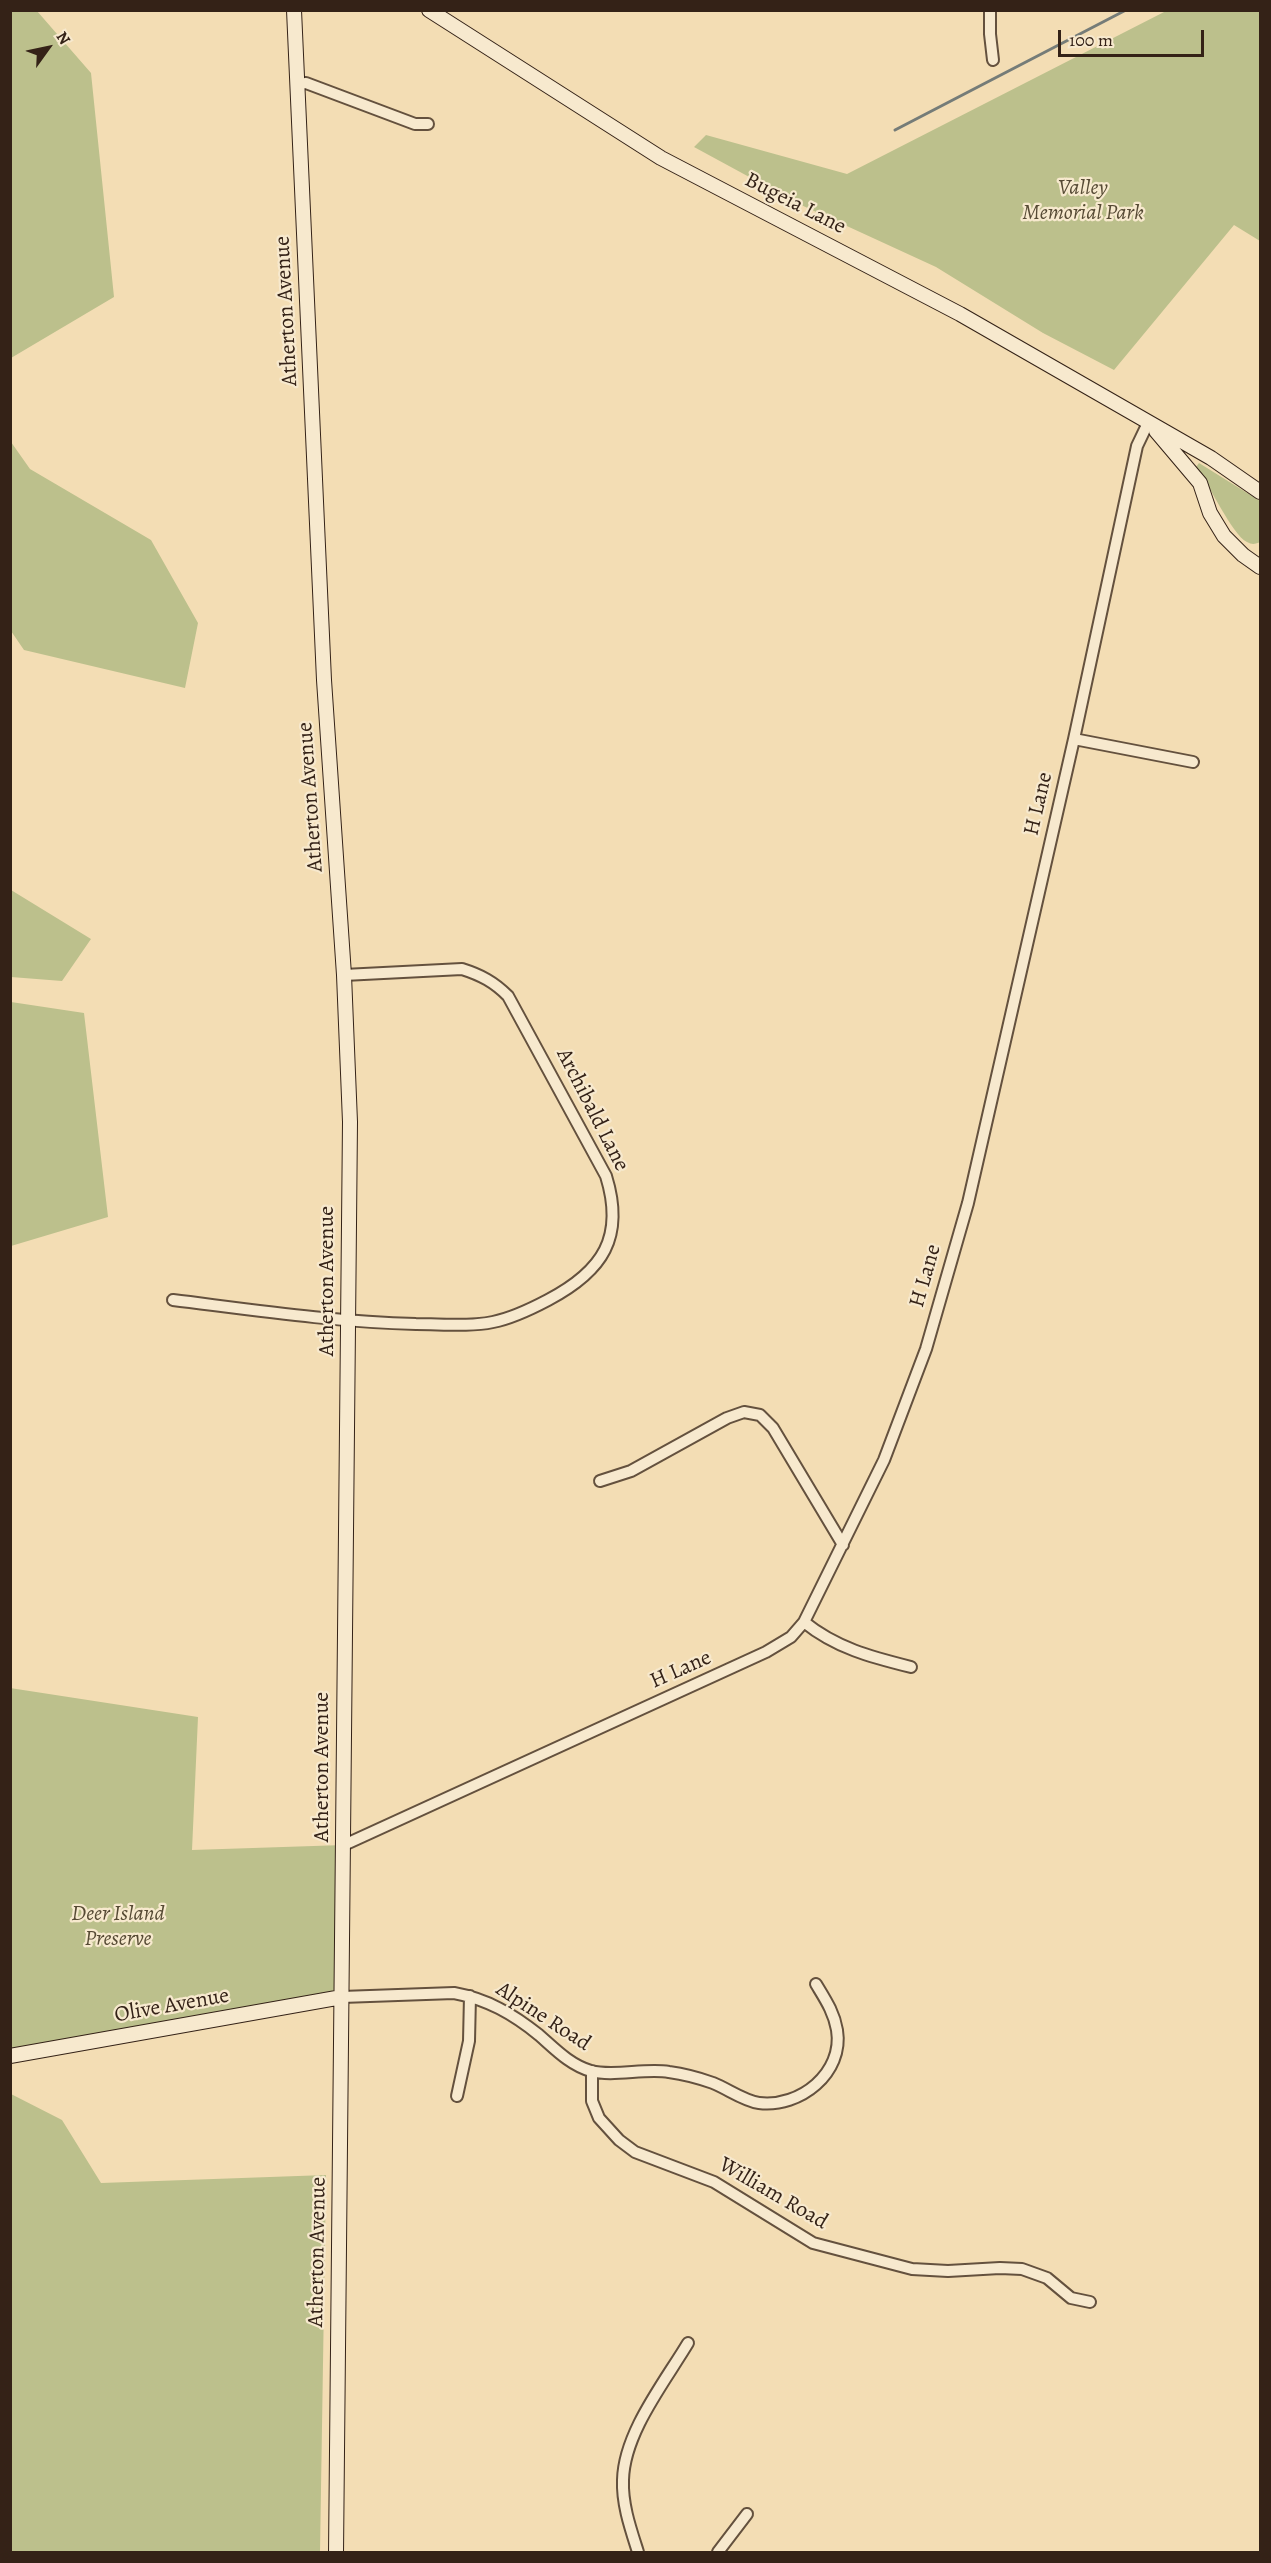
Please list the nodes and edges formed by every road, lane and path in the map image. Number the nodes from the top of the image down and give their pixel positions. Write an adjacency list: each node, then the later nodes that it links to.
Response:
1 (294, 10): 5 (main road, Atherton Avenue)
2 (429, 10): 7 (main road, Bugeia Lane)
3 (990, 10): 4 (street)
4 (993, 60)
5 (297, 84): 6 (street); 12 (main road, Atherton Avenue)
6 (428, 124)
7 (1148, 423): 8 (main road, Bugeia Lane); 9 (main road); 10 (street, H Lane)
8 (1260, 492)
9 (1260, 566)
10 (1074, 739): 11 (street); 16 (street, H Lane)
11 (1193, 762)
12 (344, 975): 14 (main road, Atherton Avenue); 14 (street, Archibald Lane)
13 (173, 1300): 14 (street, Archibald Lane)
14 (349, 1322): 19 (main road, Atherton Avenue)
15 (600, 1481): 16 (street)
16 (843, 1545): 17 (street, H Lane)
17 (804, 1622): 18 (street); 19 (street, H Lane)
18 (910, 1667)
19 (344, 1845): 22 (main road, Atherton Avenue)
20 (816, 1984): 24 (street, Alpine Road)
21 (471, 1996): 22 (street, Alpine Road); 24 (street, Alpine Road); 25 (street)
22 (342, 1997): 23 (main road, Olive Avenue); 29 (main road, Atherton Avenue)
23 (10, 2056)
24 (592, 2071): 26 (street, William Road)
25 (457, 2096)
26 (1090, 2302)
27 (687, 2343): 30 (street)
28 (747, 2514): 31 (street)
29 (336, 2553)
30 (638, 2553)
31 (718, 2553)

